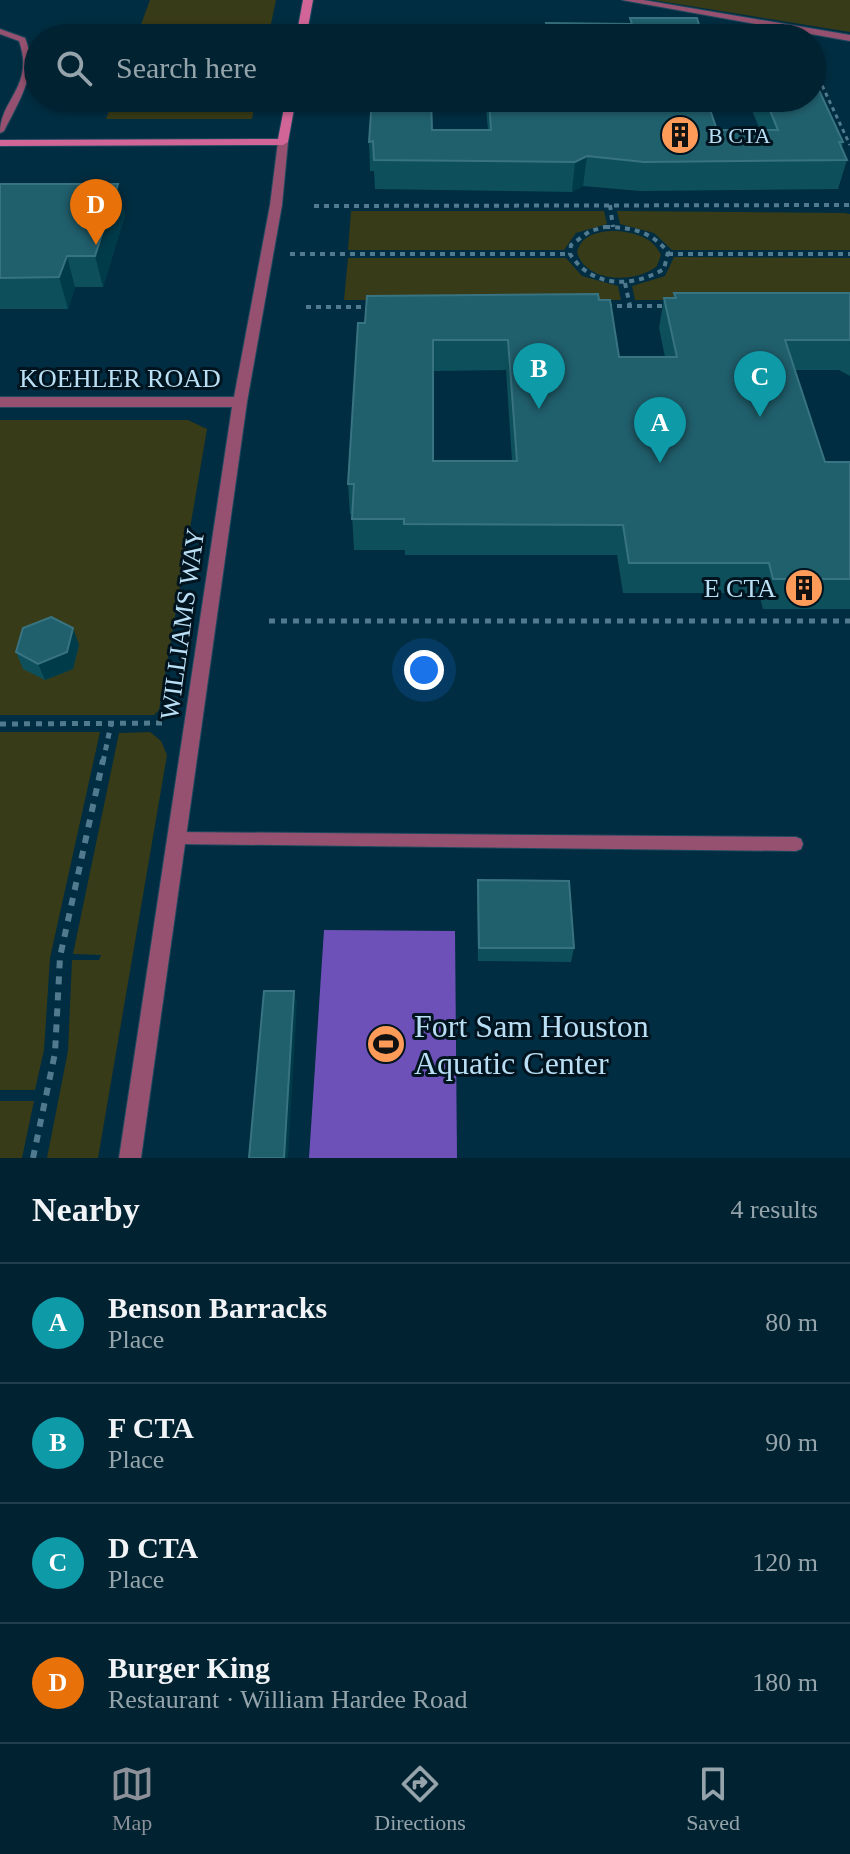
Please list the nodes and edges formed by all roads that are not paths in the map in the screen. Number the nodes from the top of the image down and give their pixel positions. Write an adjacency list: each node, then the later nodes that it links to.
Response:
1 (308, 0): 3 (street)
2 (627, 0): 4 (street)
3 (304, 24)
4 (768, 24)
5 (0, 31): 8 (lane)
6 (826, 34): 7 (street)
7 (850, 38)
8 (24, 44)
9 (24, 80): 11 (lane)
10 (288, 112): 12 (street, WILLIAMS WAY)
11 (0, 131)
12 (283, 142): 13 (street); 15 (street, WILLIAMS WAY)
13 (0, 143)
14 (0, 402): 15 (street, KOEHLER ROAD)
15 (240, 402): 16 (street, WILLIAMS WAY)
16 (177, 838): 17 (lane); 18 (street, WILLIAMS WAY)
17 (796, 844)
18 (130, 1158)

